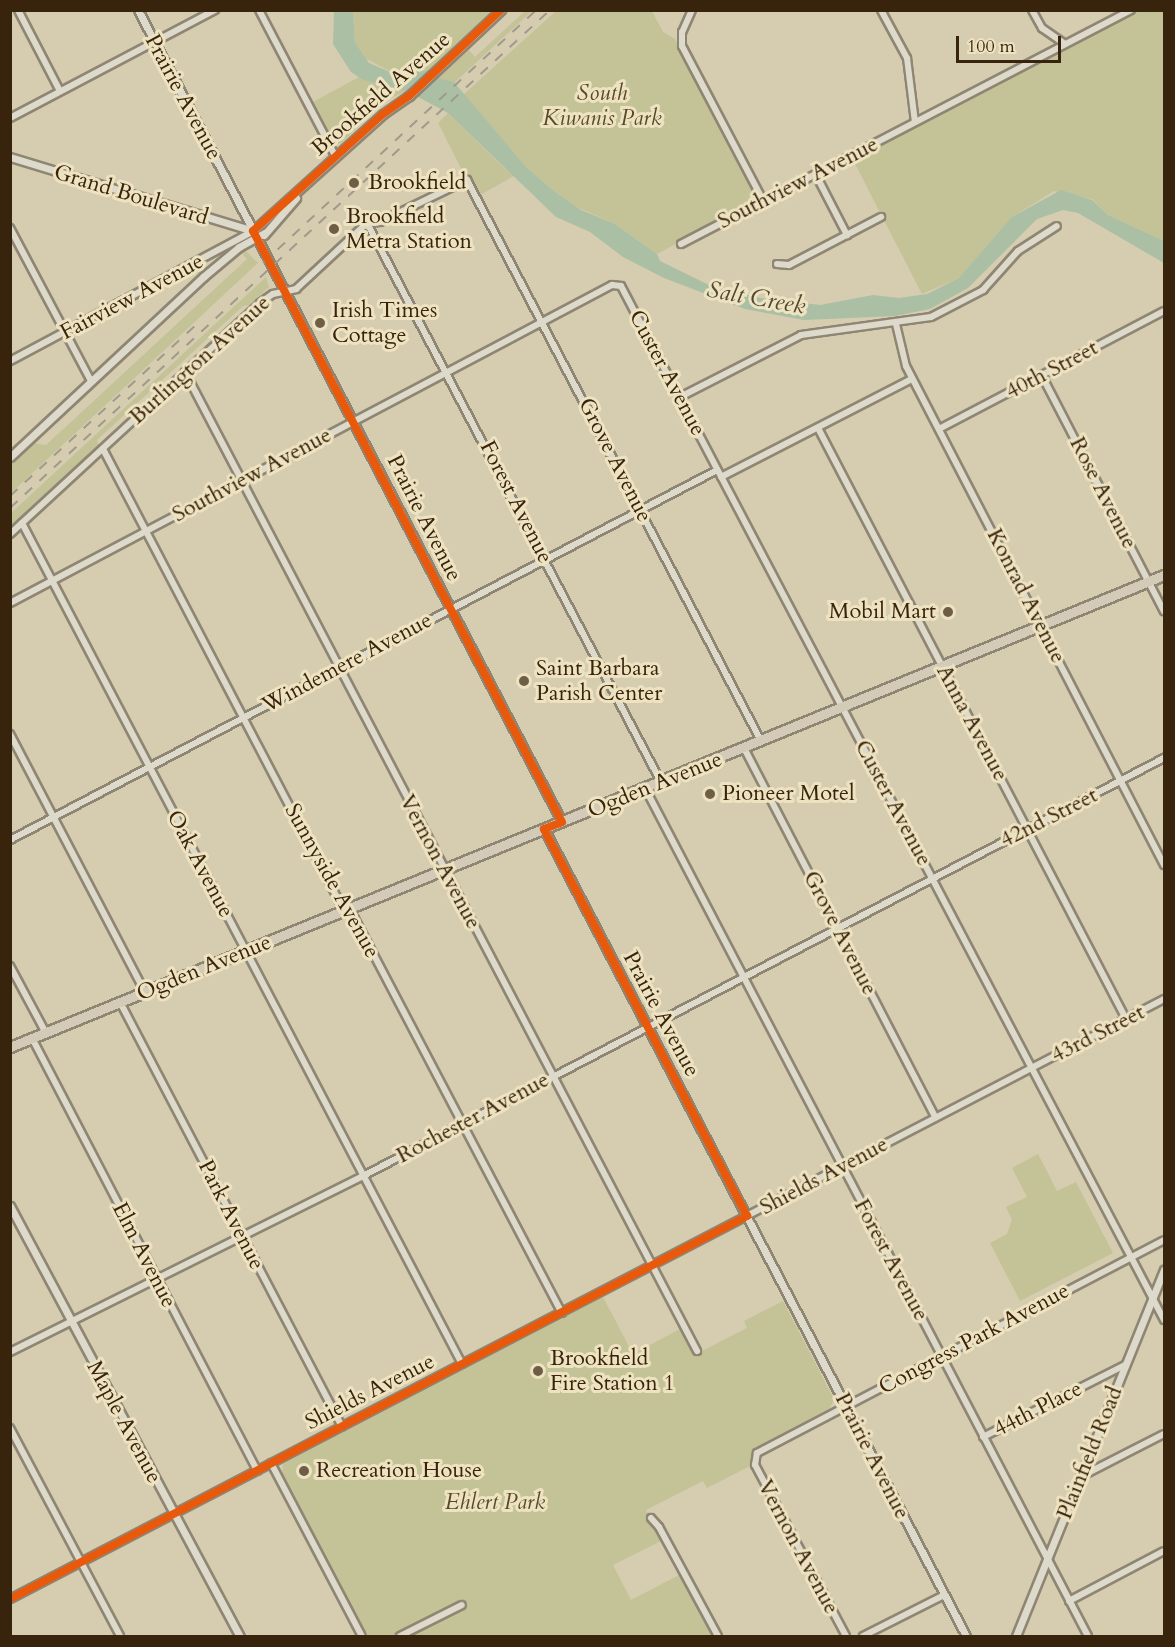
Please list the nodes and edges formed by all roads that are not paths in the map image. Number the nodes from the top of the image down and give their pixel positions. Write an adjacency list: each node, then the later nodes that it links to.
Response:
1 (18, 10): 12 (street)
2 (138, 10): 10 (street, Prairie Avenue)
3 (214, 10): 10 (street)
4 (259, 10): 16 (street)
5 (501, 10): 16 (street, Brookfield Avenue)
6 (692, 10): 20 (street)
7 (881, 10): 14 (street)
8 (1032, 10): 11 (street)
9 (1131, 10): 11 (street, Southview Avenue)
10 (154, 42): 12 (street); 26 (street, Prairie Avenue)
11 (1065, 44): 14 (street, Southview Avenue)
12 (60, 91): 13 (street)
13 (10, 118)
14 (915, 122): 17 (street, Southview Avenue)
15 (10, 157): 26 (street, Grand Boulevard)
16 (336, 157): 18 (street, Brookfield Avenue)
17 (816, 175): 20 (street, Southview Avenue); 25 (street)
18 (311, 180): 26 (street, Brookfield Avenue); 26 (street, Brookfield Avenue)
19 (467, 180): 22 (street, Burlington Avenue); 33 (street, Grove Avenue)
20 (764, 202): 28 (street, Southview Avenue)
21 (880, 217): 25 (street)
22 (367, 223): 31 (street, Burlington Avenue); 37 (street, Forest Avenue)
23 (1057, 226): 34 (street)
24 (10, 228): 27 (street)
25 (847, 235): 29 (street)
26 (256, 238): 31 (street, Prairie Avenue); 35 (street, Fairview Avenue); 41 (street, Brookfield Avenue)
27 (13, 239): 35 (street)
28 (681, 244)
29 (777, 264)
30 (621, 286): 33 (street, Southview Avenue); 42 (street, Custer Avenue)
31 (285, 290): 38 (street, Burlington Avenue); 43 (street, Prairie Avenue)
32 (1164, 311): 39 (street, 40th Street)
33 (543, 321): 37 (street, Southview Avenue); 51 (street, Grove Avenue)
34 (896, 324): 40 (street, Konrad Avenue); 42 (street)
35 (66, 332): 36 (street, Fairview Avenue); 41 (street)
36 (10, 361)
37 (448, 371): 43 (street, Southview Avenue); 55 (street, Forest Avenue)
38 (185, 372): 46 (street, Burlington Avenue); 50 (street, Vernon Avenue)
39 (1042, 376): 45 (street, 40th Street); 58 (street, Rose Avenue)
40 (912, 379): 44 (street); 45 (street, Konrad Avenue)
41 (91, 381): 47 (street, Brookfield Avenue)
42 (680, 397): 48 (street, Custer Avenue)
43 (354, 421): 50 (street, Southview Avenue); 60 (street, Prairie Avenue)
44 (818, 428): 49 (street); 63 (street, Anna Avenue)
45 (939, 429): 62 (street, Konrad Avenue)
46 (103, 449): 52 (street, Burlington Avenue); 53 (street, Sunnyside Avenue)
47 (10, 457)
48 (717, 470): 49 (street, Custer Avenue); 51 (street, Windemere Avenue)
49 (721, 477): 65 (street, Custer Avenue)
50 (242, 481): 53 (street, Southview Avenue); 64 (street, Vernon Avenue)
51 (641, 509): 55 (street, Windemere Avenue); 68 (street, Grove Avenue)
52 (22, 524): 54 (street, Burlington Avenue); 57 (street, Oak Avenue)
53 (147, 531): 57 (street, Southview Avenue); 66 (street, Sunnyside Avenue)
54 (10, 534)
55 (545, 559): 60 (street, Windemere Avenue); 73 (street, Forest Avenue)
56 (1164, 575): 58 (main road, Ogden Avenue)
57 (52, 581): 59 (street, Southview Avenue); 71 (street, Oak Avenue)
58 (1149, 581): 61 (street, Rose Avenue); 62 (main road, Ogden Avenue)
59 (10, 603)
60 (451, 608): 64 (street, Windemere Avenue); 76 (street, Prairie Avenue)
61 (1164, 611)
62 (1041, 626): 63 (main road, Ogden Avenue); 72 (street, Konrad Avenue)
63 (942, 666): 65 (main road, Ogden Avenue); 77 (street, Anna Avenue)
64 (339, 667): 66 (street, Windemere Avenue); 81 (street, Vernon Avenue)
65 (842, 707): 68 (main road, Ogden Avenue); 82 (street, Custer Avenue)
66 (244, 717): 71 (street, Windemere Avenue); 83 (street, Sunnyside Avenue)
67 (10, 734): 75 (street)
68 (761, 741): 69 (main road, Ogden Avenue)
69 (744, 748): 73 (main road, Ogden Avenue); 84 (street, Grove Avenue)
70 (1164, 758): 72 (street, 42nd Street)
71 (149, 767): 75 (street, Windemere Avenue); 85 (street, Oak Avenue)
72 (1121, 781): 77 (street, 42nd Street); 80 (street, Konrad Avenue)
73 (661, 782): 74 (main road, Ogden Avenue)
74 (645, 789): 76 (main road, Ogden Avenue); 87 (street, Forest Avenue)
75 (54, 817): 79 (street, Windemere Avenue); 88 (street)
76 (562, 822): 78 (main road, Ogden Avenue)
77 (1027, 829): 82 (street, 42nd Street); 91 (street, Anna Avenue)
78 (544, 830): 81 (main road, Ogden Avenue); 92 (street, Prairie Avenue)
79 (10, 840)
80 (1164, 865)
81 (444, 870): 83 (main road, Ogden Avenue); 97 (street, Vernon Avenue)
82 (932, 878): 84 (street, Rochester Avenue); 96 (street, Custer Avenue)
83 (347, 910): 85 (main road, Ogden Avenue); 99 (street, Sunnyside Avenue)
84 (837, 927): 87 (street, Rochester Avenue); 98 (street, Grove Avenue)
85 (245, 951): 88 (main road, Ogden Avenue); 101 (street, Oak Avenue)
86 (10, 966): 93 (street)
87 (743, 976): 92 (street, Rochester Avenue); 100 (street, Forest Avenue)
88 (145, 992): 90 (main road, Ogden Avenue)
89 (1164, 999): 91 (street, 43rd Street)
90 (120, 1002): 93 (main road, Ogden Avenue); 104 (street, Park Avenue)
91 (1126, 1019): 96 (street, 43rd Street)
92 (647, 1026): 97 (street, Rochester Avenue); 103 (street, Prairie Avenue)
93 (46, 1033): 94 (main road, Ogden Avenue)
94 (32, 1038): 95 (main road, Ogden Avenue); 109 (street, Elm Avenue)
95 (10, 1047)
96 (1031, 1068): 98 (street, Shields Avenue); 106 (street, Custer Avenue)
97 (553, 1076): 99 (street, Rochester Avenue); 107 (street, Vernon Avenue)
98 (935, 1117): 100 (street, Shields Avenue)
99 (462, 1125): 101 (street, Rochester Avenue); 112 (street, Sunnyside Avenue)
100 (842, 1166): 103 (street, Shields Avenue); 117 (street, Forest Avenue)
101 (363, 1176): 104 (street, Rochester Avenue); 118 (street, Oak Avenue)
102 (10, 1206): 113 (street, Maple Avenue)
103 (747, 1216): 107 (street, Shields Avenue); 120 (street, Prairie Avenue)
104 (242, 1237): 109 (street, Rochester Avenue); 121 (street, Park Avenue)
105 (1164, 1240): 106 (street, Congress Park Avenue)
106 (1131, 1257): 110 (street, Custer Avenue); 117 (street, Congress Park Avenue)
107 (652, 1266): 112 (street, Shields Avenue); 115 (street, Vernon Avenue)
108 (1164, 1270): 110 (street, Plainfield Road)
109 (156, 1279): 113 (street, Rochester Avenue); 127 (street, Elm Avenue)
110 (1153, 1298): 111 (street, Custer Avenue); 119 (street, Plainfield Road)
111 (1161, 1306): 114 (street, Custer Avenue)
112 (562, 1313): 118 (street, Shields Avenue)
113 (70, 1320): 116 (street, Rochester Avenue); 129 (street, Maple Avenue)
114 (1164, 1320)
115 (697, 1351)
116 (10, 1352)
117 (942, 1356): 120 (street, Congress Park Avenue); 124 (street, Forest Avenue)
118 (462, 1364): 121 (street, Shields Avenue)
119 (1125, 1365): 124 (street, 44th Place); 128 (street, Plainfield Road)
120 (846, 1406): 125 (street, Congress Park Avenue); 134 (street, Prairie Avenue)
121 (342, 1427): 126 (street, Shields Avenue)
122 (10, 1428): 133 (street)
123 (1164, 1434): 128 (street)
124 (983, 1437): 132 (street, Forest Avenue)
125 (754, 1456): 143 (street, Vernon Avenue)
126 (271, 1463): 127 (street, Shields Avenue); 140 (street)
127 (257, 1471): 129 (street, Shields Avenue)
128 (1080, 1477): 132 (street, Plainfield Road)
129 (173, 1514): 133 (street, Shields Avenue); 139 (street, Maple Avenue)
130 (651, 1518): 142 (street)
131 (1164, 1553): 136 (street)
132 (1048, 1560): 136 (street, Forest Avenue); 146 (street, Plainfield Road)
133 (81, 1563): 135 (street, Shields Avenue); 138 (street)
134 (944, 1595): 144 (street); 145 (street, Prairie Avenue)
135 (10, 1599)
136 (1069, 1601): 147 (street, Forest Avenue)
137 (462, 1605): 141 (street)
138 (120, 1636)
139 (240, 1636)
140 (362, 1636)
141 (400, 1636)
142 (718, 1636)
143 (846, 1636)
144 (863, 1636)
145 (966, 1636)
146 (1017, 1636)
147 (1088, 1636)

